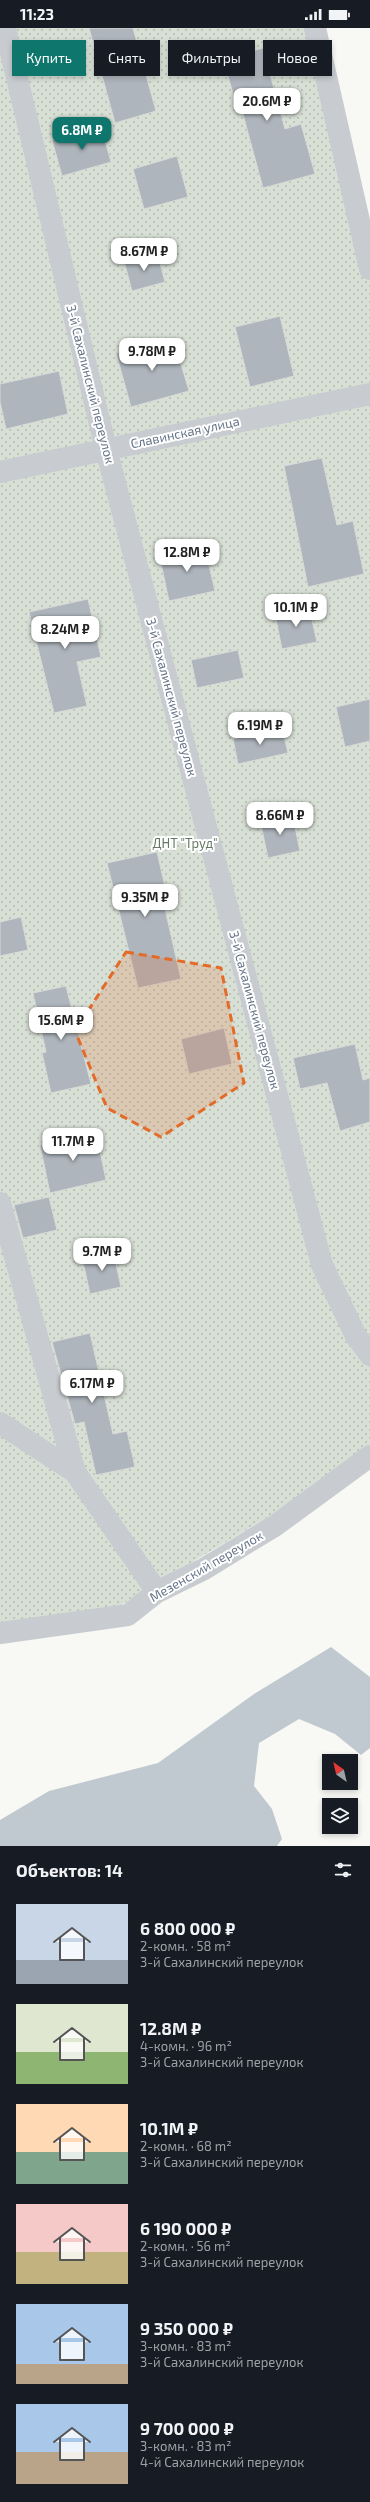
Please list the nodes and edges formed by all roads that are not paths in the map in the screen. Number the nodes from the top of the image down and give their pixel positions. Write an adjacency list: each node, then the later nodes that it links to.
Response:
1 (5, 28): 5 (street, 3-й Сахалинский переулок)
2 (315, 28): 3 (street)
3 (370, 269)
4 (370, 394): 5 (street, Славинская улица)
5 (106, 449): 6 (street, Славинская улица); 8 (street, 3-й Сахалинский переулок)
6 (0, 472)
7 (0, 1203): 11 (street)
8 (370, 1355)
9 (0, 1423): 11 (street)
10 (370, 1456): 12 (street, Мезенский переулок)
11 (75, 1472): 12 (street)
12 (158, 1592): 13 (street, Мезенский переулок)
13 (0, 1633)

